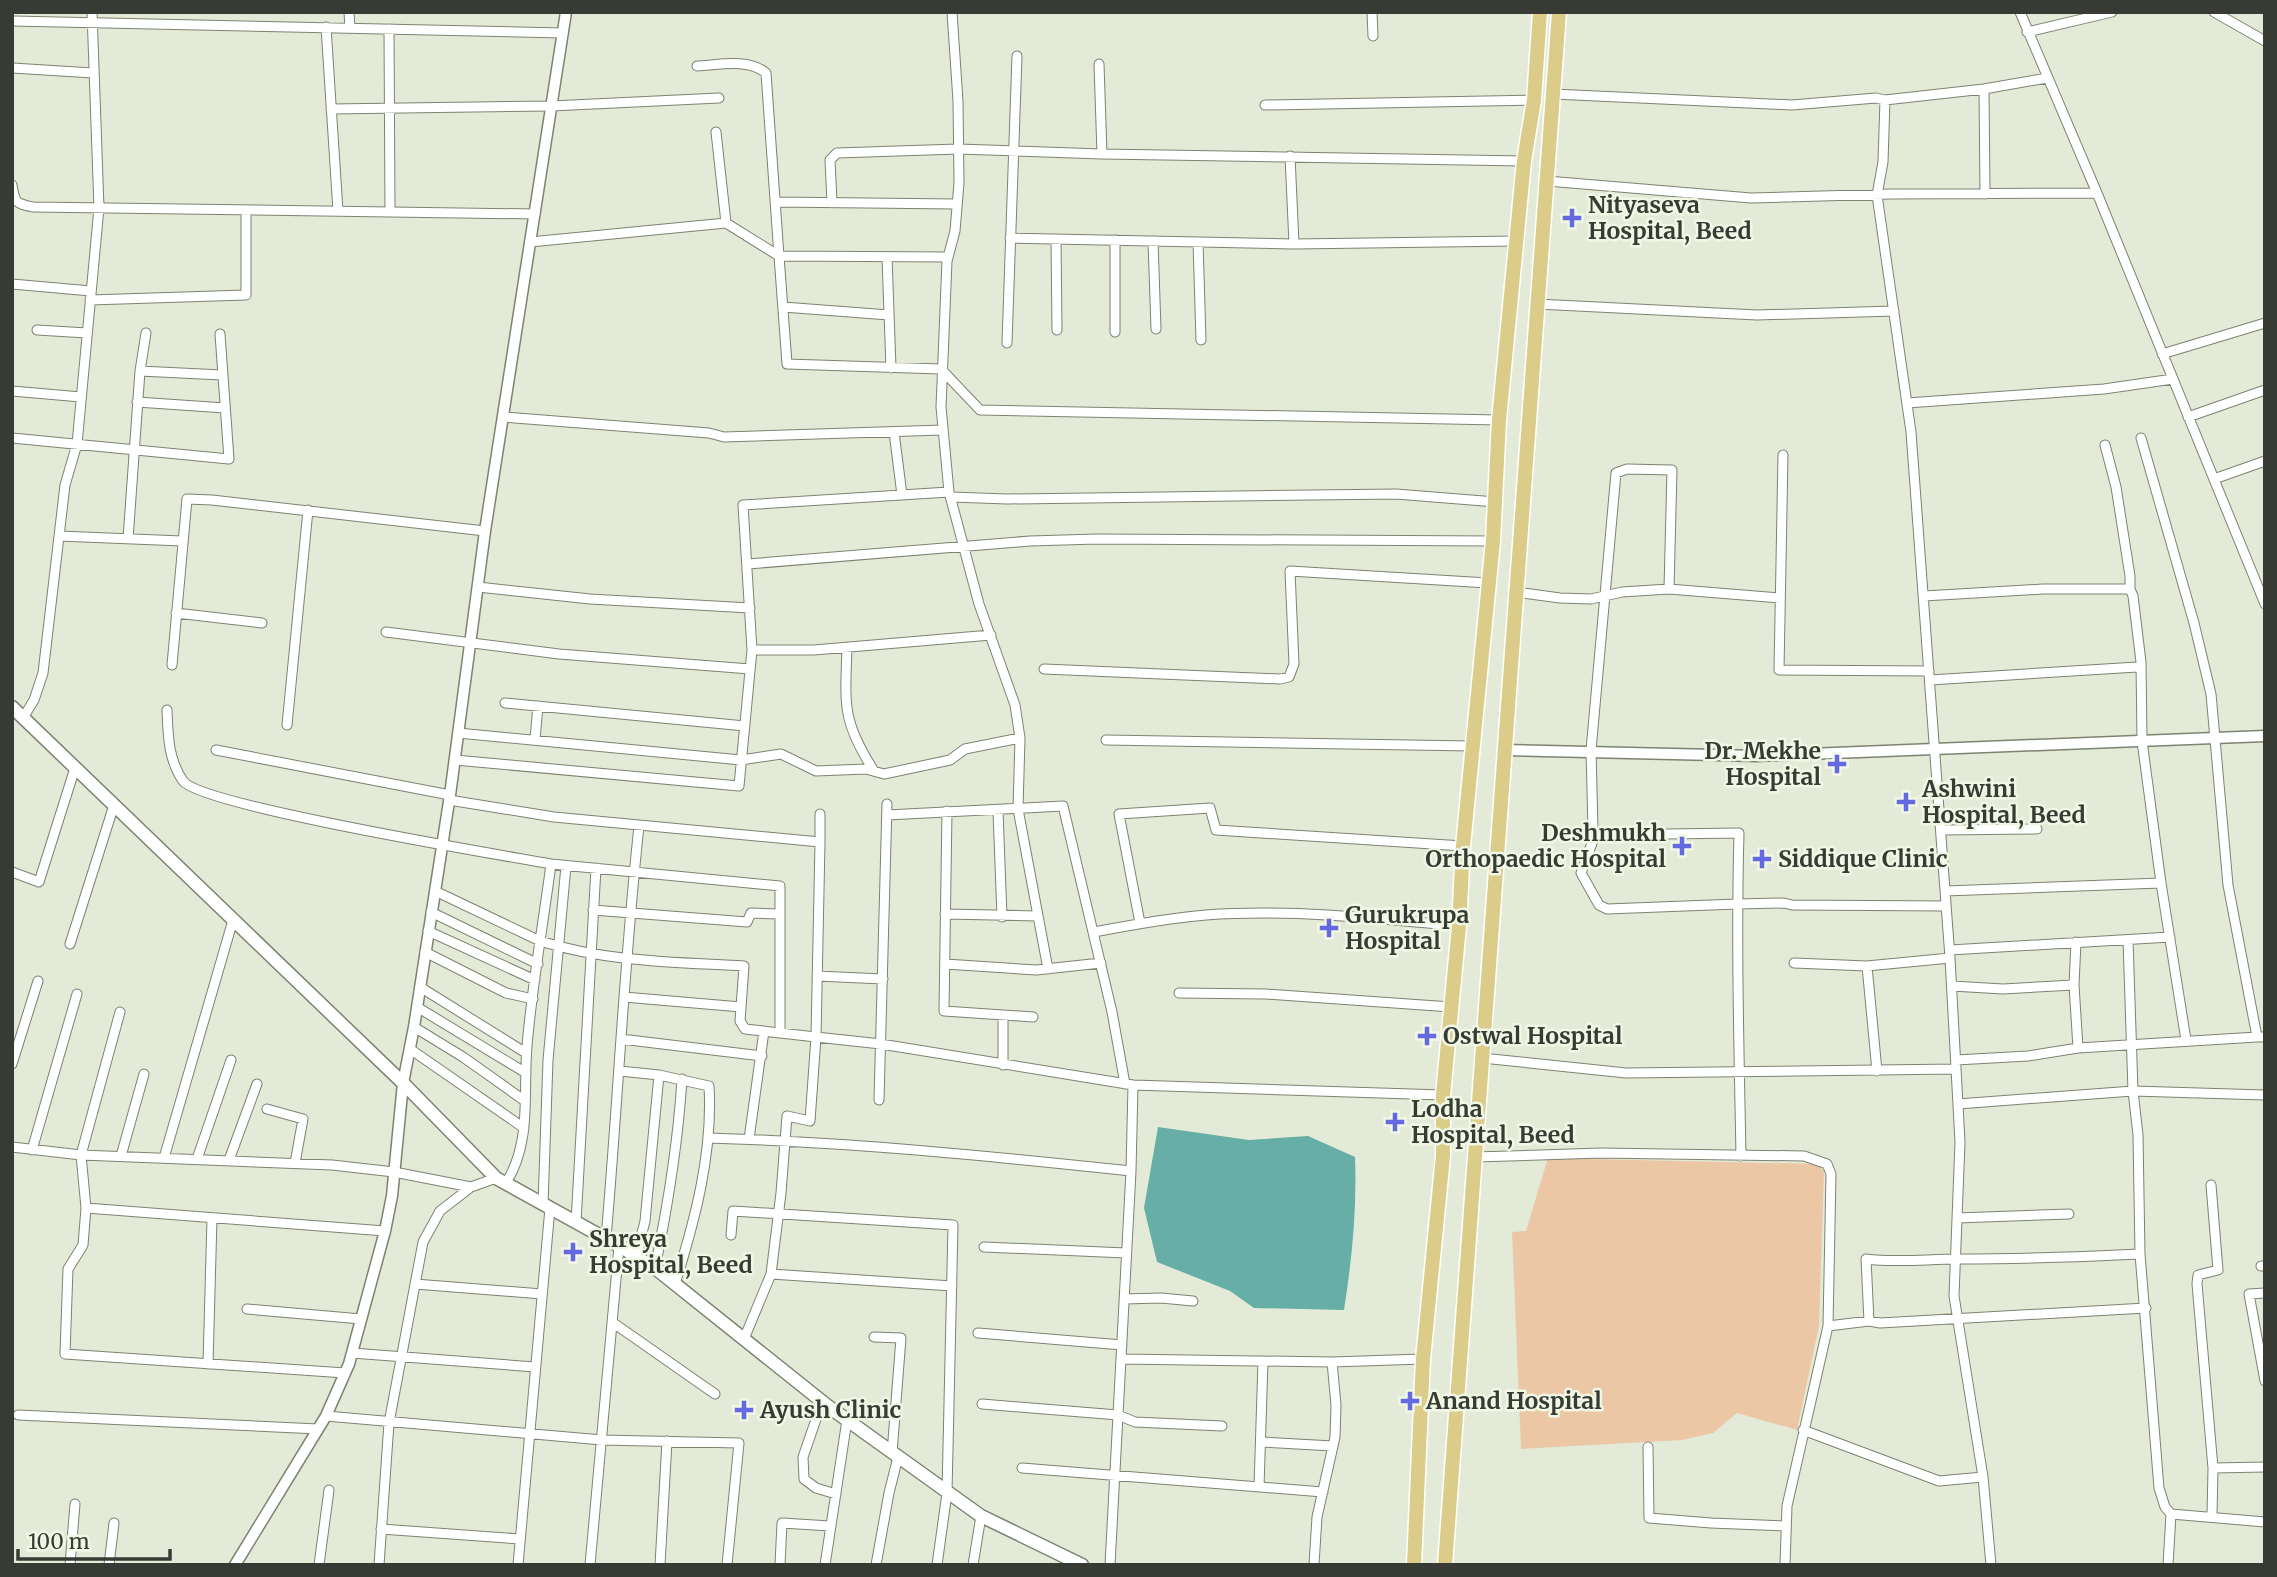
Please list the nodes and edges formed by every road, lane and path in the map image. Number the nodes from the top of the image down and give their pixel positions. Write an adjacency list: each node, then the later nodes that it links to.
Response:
1 (92, 12): 12 (street)
2 (349, 12): 14 (street)
3 (566, 12): 17 (street)
4 (952, 12): 36 (street)
5 (1372, 12): 18 (street)
6 (1540, 12): 29 (main road)
7 (1559, 12): 27 (main road)
8 (2020, 12): 16 (street)
9 (2112, 12): 16 (street)
10 (2214, 12): 19 (street)
11 (12, 21): 12 (street)
12 (91, 23): 13 (street); 24 (street)
13 (326, 27): 14 (street); 34 (street)
14 (350, 28): 15 (street)
15 (389, 29): 17 (street); 33 (street)
16 (2027, 32): 25 (street)
17 (563, 33): 32 (street)
18 (1373, 36)
19 (2265, 41)
20 (1017, 56): 37 (street)
21 (1099, 64): 38 (street)
22 (697, 66): 46 (street)
23 (12, 68): 24 (street)
24 (93, 73): 49 (street)
25 (2047, 78): 26 (street); 43 (street)
26 (1984, 89): 30 (street); 44 (street)
27 (1553, 94): 30 (street); 41 (main road)
28 (719, 98): 32 (street)
29 (1534, 100): 31 (street); 40 (main road)
30 (1885, 100): 45 (street)
31 (1265, 105)
32 (551, 106): 33 (street); 53 (street)
33 (390, 108): 34 (street); 52 (street)
34 (331, 109): 51 (street)
35 (716, 132): 54 (street)
36 (958, 149): 37 (street); 47 (street); 48 (street)
37 (1015, 152): 38 (street); 55 (street)
38 (1102, 154): 39 (street)
39 (1290, 156): 40 (street); 62 (street)
40 (1524, 161): 59 (main road)
41 (1546, 181): 45 (street); 68 (main road)
42 (12, 185): 49 (street)
43 (2097, 193): 44 (street); 82 (street)
44 (1985, 194): 45 (street)
45 (1877, 195): 70 (street)
46 (775, 202): 47 (street); 63 (street)
47 (832, 203): 48 (street)
48 (957, 204): 65 (street)
49 (99, 208): 50 (street); 67 (street)
50 (246, 210): 51 (street); 67 (street)
51 (338, 211): 52 (street)
52 (390, 212): 53 (street)
53 (535, 214): 60 (street)
54 (726, 223): 60 (street); 63 (street)
55 (1010, 238): 56 (street); 81 (street)
56 (1056, 239): 57 (street); 75 (street)
57 (1115, 240): 58 (street); 77 (street)
58 (1153, 241): 61 (street); 73 (street)
59 (1516, 241): 62 (street); 96 (main road)
60 (530, 242): 94 (street)
61 (1198, 242): 62 (street); 80 (street)
62 (1294, 244)
63 (779, 256): 64 (street); 69 (street)
64 (887, 257): 65 (street); 71 (street)
65 (948, 257): 84 (street)
66 (12, 284): 67 (street)
67 (91, 295): 78 (street)
68 (1538, 304): 70 (street); 122 (main road)
69 (783, 307): 71 (street); 83 (street)
70 (1894, 311): 92 (street)
71 (889, 314): 83 (street)
72 (2265, 323): 82 (street)
73 (1156, 329)
74 (37, 330): 78 (street)
75 (1057, 330)
76 (146, 332): 85 (street)
77 (1115, 332)
78 (87, 333): 90 (street)
79 (220, 334): 86 (street)
80 (1201, 340)
81 (1007, 343)
82 (2162, 354): 87 (street)
83 (891, 368): 84 (street)
84 (942, 369): 96 (street); 97 (street)
85 (140, 371): 86 (street); 91 (street)
86 (222, 375): 93 (street)
87 (2173, 379): 92 (street); 95 (street)
88 (2265, 390): 95 (street)
89 (12, 391): 90 (street)
90 (81, 397): 101 (street)
91 (137, 402): 93 (street); 103 (street)
92 (1907, 404): 124 (street)
93 (225, 408): 103 (street)
94 (503, 417): 98 (street); 111 (street)
95 (2188, 417): 106 (street)
96 (1499, 420): 109 (main road)
97 (943, 430): 98 (street); 108 (street)
98 (894, 432): 107 (street)
99 (12, 438): 101 (street)
100 (2141, 438): 150 (street)
101 (77, 444): 103 (street); 112 (street)
102 (2105, 445): 121 (street)
103 (134, 448): 113 (street)
104 (1783, 455): 125 (street)
105 (2265, 461): 106 (street)
106 (2214, 479): 126 (street)
107 (902, 495): 108 (street); 117 (street)
108 (950, 495): 109 (street); 116 (street)
109 (1496, 502): 115 (main road)
110 (308, 510): 111 (street); 114 (street); 145 (street)
111 (485, 531): 119 (street)
112 (59, 536): 113 (street); 144 (street)
113 (128, 539): 114 (street)
114 (182, 541): 128 (street)
115 (1493, 541): 116 (street); 118 (main road)
116 (963, 547): 117 (street); 131 (street)
117 (748, 564): 127 (street)
118 (1488, 583): 138 (street); 154 (main road)
119 (478, 587): 127 (street); 132 (street)
120 (1669, 589): 123 (street); 123 (street); 125 (street)
121 (2130, 589): 124 (street); 153 (street)
122 (1516, 592): 123 (street); 157 (main road)
123 (1604, 596): 158 (street)
124 (1924, 596): 139 (street)
125 (1780, 598): 139 (street)
126 (2265, 604)
127 (750, 608): 134 (street)
128 (176, 613): 129 (street); 135 (street)
129 (262, 623)
130 (387, 632): 132 (street)
131 (991, 635): 133 (street); 149 (street)
132 (470, 643): 137 (street); 147 (street)
133 (847, 648): 134 (street); 162 (street)
134 (752, 650): 137 (street)
135 (172, 665)
136 (2137, 667): 139 (street)
137 (750, 669): 146 (street)
138 (1044, 669)
139 (1930, 676): 155 (street)
140 (505, 703): 141 (street)
141 (538, 706): 146 (street); 151 (street)
142 (12, 707): 144 (main road)
143 (167, 710): 176 (street)
144 (23, 718): 161 (main road)
145 (287, 725)
146 (745, 726): 160 (street)
147 (458, 733): 151 (street); 159 (street)
148 (2265, 736): 150 (street)
149 (1020, 738): 162 (street); 166 (street)
150 (2217, 738): 153 (street); 237 (street)
151 (535, 739): 160 (street)
152 (1107, 740): 154 (street)
153 (2142, 741): 155 (street); 183 (street)
154 (1472, 746): 177 (main road)
155 (1935, 749): 158 (street); 173 (street)
156 (216, 750): 163 (street)
157 (1505, 750): 158 (street); 246 (main road)
158 (1591, 752): 174 (street)
159 (455, 760): 160 (street); 163 (street)
160 (741, 760): 162 (street)
161 (75, 768): 165 (main road); 181 (street)
162 (874, 771)
163 (450, 797): 171 (street); 176 (street)
164 (887, 804): 170 (street)
165 (114, 805): 195 (main road); 204 (street)
166 (1017, 809): 168 (street); 194 (street); 199 (street)
167 (947, 811): 168 (street); 170 (street); 192 (street)
168 (998, 811): 193 (street)
169 (820, 814): 175 (street)
170 (887, 815): 217 (street)
171 (639, 827): 175 (street); 182 (street)
172 (2037, 829): 173 (street)
173 (1941, 830): 185 (street)
174 (1595, 835): 186 (street); 186 (street)
175 (820, 842): 216 (street)
176 (441, 844): 178 (street); 184 (street)
177 (1463, 846): 196 (street); 197 (main road)
178 (551, 864): 179 (street); 202 (street)
179 (566, 866): 180 (street); 205 (street)
180 (596, 868): 182 (street); 188 (street)
181 (12, 872)
182 (634, 872): 190 (street); 191 (street)
183 (2161, 883): 185 (street); 200 (street)
184 (435, 891): 189 (street); 202 (street)
185 (1945, 891): 187 (street)
186 (1737, 904): 187 (street); 254 (street)
187 (1947, 906): 208 (street)
188 (593, 910): 190 (street); 207 (street)
189 (431, 912): 198 (street); 212 (street)
190 (630, 913): 191 (street); 209 (street)
191 (780, 914): 235 (street)
192 (945, 914): 193 (street); 213 (street)
193 (1002, 916): 194 (street)
194 (1037, 916): 215 (street)
195 (233, 920): 258 (main road); 278 (street)
196 (1140, 923): 197 (street); 199 (street)
197 (1459, 926): 229 (main road)
198 (428, 932): 206 (street); 218 (street)
199 (1094, 932): 210 (street)
200 (2170, 937): 201 (street); 239 (street)
201 (2128, 940): 203 (street); 241 (street)
202 (540, 941): 205 (street); 212 (street)
203 (2076, 943): 208 (street); 220 (street)
204 (69, 944)
205 (558, 947): 207 (street); 287 (street)
206 (425, 951): 222 (street); 226 (street)
207 (590, 953): 209 (street); 293 (street)
208 (1950, 954): 214 (street); 221 (street)
209 (628, 960): 225 (street); 228 (street)
210 (1101, 963): 215 (street); 260 (street)
211 (1794, 963): 214 (street)
212 (538, 964): 218 (street)
213 (944, 964): 215 (street); 231 (street)
214 (1867, 966): 252 (street)
215 (1048, 969)
216 (817, 976): 217 (street); 236 (street)
217 (883, 979): 240 (street)
218 (536, 980): 226 (street)
219 (38, 981): 248 (street)
220 (2074, 985): 221 (street); 242 (street)
221 (1952, 986): 249 (street)
222 (420, 987): 227 (street); 244 (street)
223 (1179, 993): 229 (street)
224 (77, 994): 273 (street)
225 (624, 998): 228 (street); 238 (street)
226 (533, 999): 244 (street)
227 (417, 1007): 233 (street); 253 (street)
228 (741, 1007): 234 (street)
229 (1451, 1007): 262 (main road)
230 (120, 1012): 274 (street)
231 (1003, 1015): 232 (street); 250 (street)
232 (1033, 1017)
233 (414, 1027): 243 (street); 265 (street)
234 (764, 1031): 235 (street); 245 (street)
235 (780, 1033): 236 (street)
236 (816, 1037): 240 (street); 271 (street)
237 (2261, 1037): 239 (street)
238 (621, 1039): 245 (street); 251 (street)
239 (2186, 1040): 241 (street)
240 (881, 1044): 250 (street); 264 (street)
241 (2131, 1045): 242 (street); 261 (street)
242 (2078, 1048): 249 (street)
243 (410, 1049): 258 (street); 268 (street)
244 (526, 1053): 253 (street)
245 (762, 1056): 270 (street)
246 (1482, 1058): 254 (street); 277 (main road)
247 (231, 1060): 279 (street)
248 (12, 1064)
249 (1956, 1064): 252 (street); 266 (street)
250 (1003, 1065): 260 (street)
251 (620, 1071): 256 (street); 296 (street)
252 (1877, 1071): 254 (street)
253 (526, 1073): 265 (street)
254 (1740, 1073): 276 (street)
255 (144, 1074): 275 (street)
256 (659, 1075): 257 (street); 301 (street)
257 (682, 1079): 269 (street); 303 (street)
258 (403, 1083): 283 (street); 284 (main road)
259 (257, 1084): 280 (street)
260 (1129, 1084): 262 (street); 282 (street)
261 (2133, 1091): 263 (street); 266 (street); 300 (street)
262 (1443, 1095): 326 (main road)
263 (2265, 1095)
264 (880, 1100)
265 (526, 1101): 268 (street)
266 (1958, 1104): 292 (street)
267 (267, 1109): 281 (street)
268 (524, 1128): 284 (street)
269 (708, 1138): 270 (street); 306 (street)
270 (749, 1139): 271 (street)
271 (785, 1141): 282 (street); 289 (street)
272 (12, 1147): 273 (street)
273 (32, 1150): 274 (street)
274 (80, 1155): 275 (street); 288 (street)
275 (121, 1156): 278 (street)
276 (1741, 1156): 277 (street); 318 (street)
277 (1475, 1157): 389 (main road)
278 (164, 1158): 279 (street)
279 (197, 1159): 280 (street)
280 (229, 1160): 281 (street)
281 (295, 1163): 283 (street)
282 (1130, 1171): 299 (street)
283 (394, 1172): 286 (street); 294 (street)
284 (501, 1181): 286 (street); 287 (main road)
285 (2211, 1185): 353 (street)
286 (471, 1187): 305 (street)
287 (547, 1206): 293 (main road); 309 (street)
288 (86, 1208): 291 (street); 329 (street)
289 (778, 1214): 295 (street); 304 (street); 307 (street)
290 (2069, 1214): 292 (street)
291 (212, 1218): 294 (street); 329 (street)
292 (1957, 1218): 302 (street)
293 (576, 1222): 296 (main road)
294 (385, 1231): 315 (street)
295 (731, 1236)
296 (606, 1238): 297 (main road)
297 (619, 1246): 301 (main road); 317 (street)
298 (984, 1247): 299 (street)
299 (1126, 1253): 310 (street)
300 (2140, 1254): 302 (street); 312 (street)
301 (636, 1257): 303 (main road)
302 (1956, 1259): 314 (street); 316 (street)
303 (654, 1268): 306 (main road)
304 (771, 1274): 307 (street); 321 (street)
305 (415, 1284): 309 (street); 324 (street)
306 (675, 1284): 321 (main road)
307 (952, 1286): 359 (street)
308 (2265, 1293): 332 (street)
309 (542, 1294): 330 (street)
310 (1124, 1299): 311 (street); 322 (street)
311 (1193, 1301)
312 (2146, 1308): 314 (street); 362 (street)
313 (247, 1309): 315 (street)
314 (1958, 1318): 316 (street); 355 (street)
315 (361, 1319): 323 (street)
316 (1869, 1321): 318 (street)
317 (612, 1322): 333 (street); 345 (street)
318 (1828, 1326): 343 (street)
319 (978, 1333): 322 (street)
320 (874, 1336): 350 (street)
321 (744, 1339): 334 (main road)
322 (1122, 1345): 325 (street)
323 (352, 1353): 324 (street); 331 (street)
324 (401, 1357): 330 (street); 340 (street)
325 (1121, 1359): 327 (street); 337 (street)
326 (1423, 1359): 328 (street); 388 (main road)
327 (1263, 1361): 328 (street); 347 (street)
328 (1332, 1362): 348 (street)
329 (208, 1364): 331 (street)
330 (535, 1367): 344 (street)
331 (345, 1373): 338 (street)
332 (2265, 1381)
333 (715, 1394)
334 (822, 1402): 339 (main road); 360 (street)
335 (982, 1405): 337 (street)
336 (18, 1415): 342 (street)
337 (1118, 1415): 341 (street); 354 (street)
338 (326, 1416): 340 (street); 342 (street)
339 (847, 1420): 350 (main road); 360 (street)
340 (389, 1423): 344 (street); 369 (street)
341 (1222, 1426)
342 (318, 1429): 373 (street)
343 (1803, 1430): 355 (street); 367 (street)
344 (528, 1433): 345 (street); 370 (street)
345 (602, 1440): 346 (street); 377 (street)
346 (667, 1441): 378 (street); 379 (street)
347 (1261, 1442): 348 (street); 356 (street)
348 (1333, 1446): 358 (street)
349 (1648, 1447): 367 (street)
350 (895, 1455): 359 (main road); 382 (street)
351 (2265, 1467): 353 (street)
352 (1022, 1468): 354 (street)
353 (2213, 1468): 364 (street)
354 (1115, 1475): 356 (street); 386 (street)
355 (1983, 1477): 391 (street)
356 (1259, 1487): 358 (street)
357 (329, 1490): 374 (street)
358 (1323, 1492): 387 (street)
359 (947, 1493): 363 (main road); 383 (street)
360 (836, 1494): 368 (street)
361 (75, 1504): 371 (street)
362 (2171, 1514): 364 (street); 392 (street)
363 (981, 1516): 384 (street); 385 (main road)
364 (2212, 1516): 365 (street)
365 (2265, 1522)
366 (114, 1523): 372 (street)
367 (1786, 1525): 390 (street)
368 (830, 1527): 380 (street); 381 (street)
369 (382, 1529): 370 (street); 375 (street)
370 (520, 1539): 376 (street)
371 (70, 1565)
372 (109, 1565)
373 (235, 1565)
374 (319, 1565)
375 (379, 1565)
376 (518, 1565)
377 (590, 1565)
378 (660, 1565)
379 (727, 1565)
380 (780, 1565)
381 (825, 1565)
382 (876, 1565)
383 (937, 1565)
384 (974, 1565)
385 (1082, 1565)
386 (1110, 1565)
387 (1314, 1565)
388 (1414, 1565)
389 (1446, 1565)
390 (1784, 1565)
391 (1991, 1565)
392 (2168, 1565)

